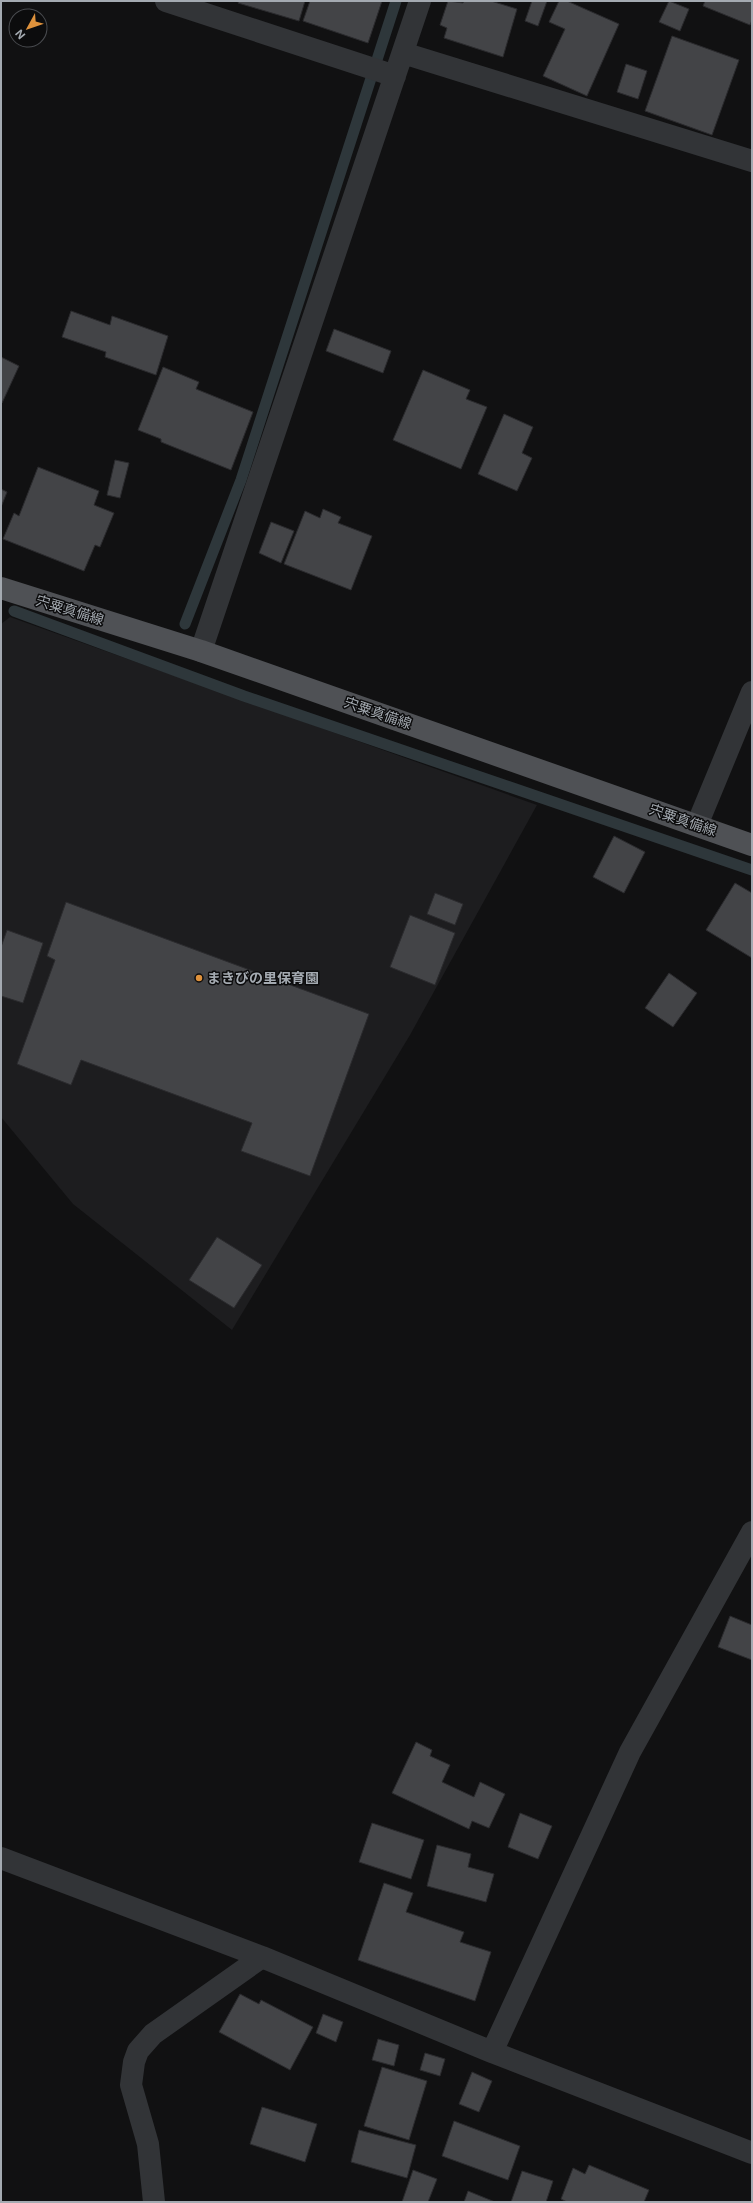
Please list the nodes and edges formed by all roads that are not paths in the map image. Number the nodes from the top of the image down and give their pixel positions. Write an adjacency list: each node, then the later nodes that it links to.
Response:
1 (166, 1): 4 (street)
2 (420, 1): 3 (street)
3 (403, 53): 4 (street); 5 (street)
4 (381, 72): 7 (street)
5 (752, 161)
6 (1, 588): 7 (main road, 宍粟真備線)
7 (201, 652): 9 (main road, 宍粟真備線)
8 (752, 692): 9 (street)
9 (697, 825): 10 (main road, 宍粟真備線)
10 (752, 844)
11 (752, 1532): 14 (street)
12 (1, 1858): 13 (street)
13 (262, 1957): 14 (street); 16 (street)
14 (492, 2052): 15 (street)
15 (752, 2153)
16 (154, 2202)

